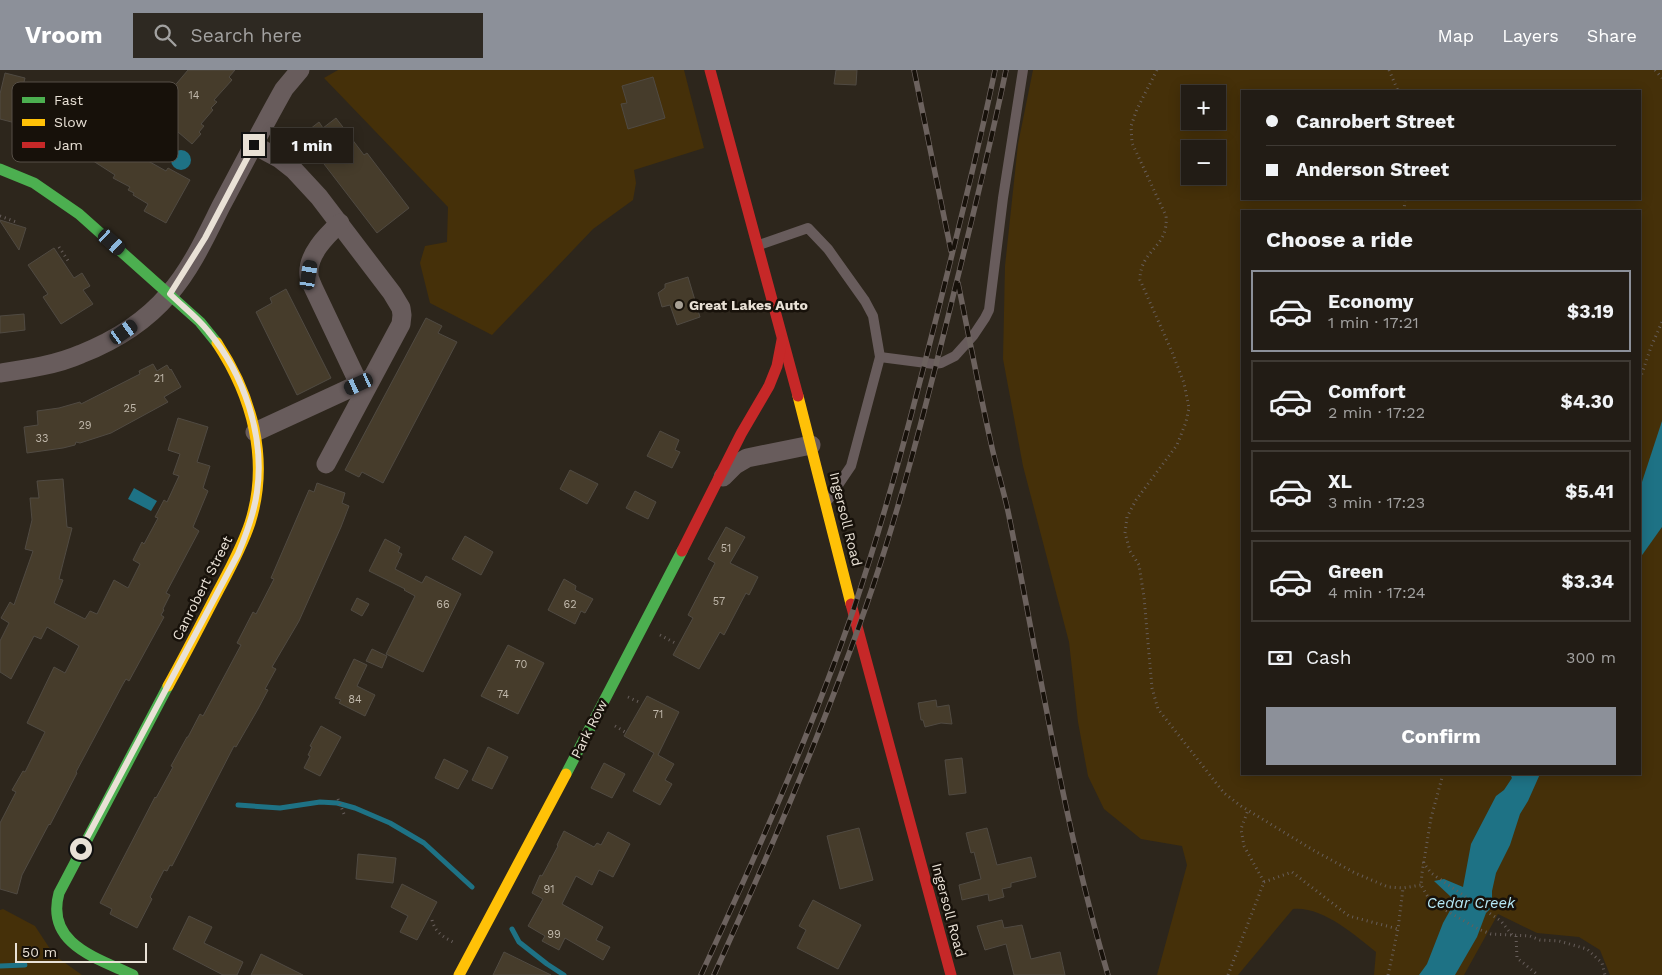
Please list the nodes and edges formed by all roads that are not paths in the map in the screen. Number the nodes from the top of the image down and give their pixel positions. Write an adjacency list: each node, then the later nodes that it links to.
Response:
1 (300, 70): 4 (street)
2 (710, 70): 7 (street, Ingersoll Road)
3 (1023, 70): 10 (lane)
4 (254, 145): 6 (street); 8 (street)
5 (0, 170): 8 (street, Canrobert Street)
6 (340, 223): 12 (street); 12 (street)
7 (757, 245): 9 (street, Ingersoll Road); 10 (lane)
8 (170, 294): 11 (street); 13 (street, Canrobert Street)
9 (783, 337): 14 (street, Ingersoll Road); 16 (street, Park Row)
10 (880, 358): 17 (lane)
11 (0, 373)
12 (365, 381): 13 (street); 15 (street)
13 (255, 432): 18 (street, Canrobert Street)
14 (811, 444): 16 (street, Park Row); 17 (street, Ingersoll Road)
15 (326, 464)
16 (718, 481): 19 (street, Park Row)
17 (826, 503): 20 (street, Ingersoll Road)
18 (133, 975)
19 (459, 975)
20 (950, 975)

